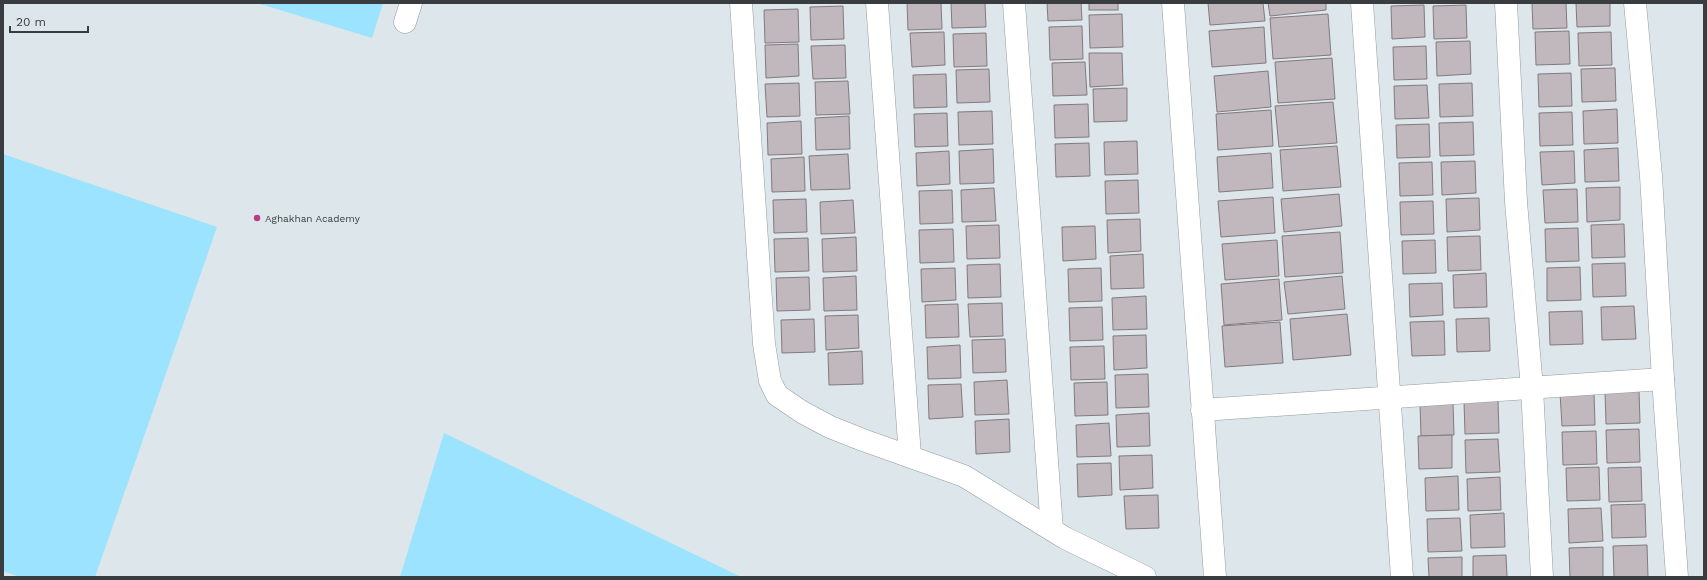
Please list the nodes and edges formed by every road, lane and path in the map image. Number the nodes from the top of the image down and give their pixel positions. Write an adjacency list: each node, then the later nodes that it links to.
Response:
1 (741, 3): 12 (street)
2 (877, 3): 12 (street)
3 (1014, 3): 13 (street)
4 (1173, 3): 11 (street)
5 (1362, 3): 10 (street)
6 (1506, 3): 9 (street)
7 (1635, 3): 8 (street)
8 (1663, 380): 9 (street); 18 (street)
9 (1532, 388): 10 (street); 17 (street)
10 (1390, 398): 11 (street); 16 (street)
11 (1202, 410): 15 (street)
12 (910, 456): 13 (street)
13 (1052, 530): 14 (street)
14 (1145, 577)
15 (1215, 577)
16 (1402, 577)
17 (1542, 577)
18 (1677, 577)

